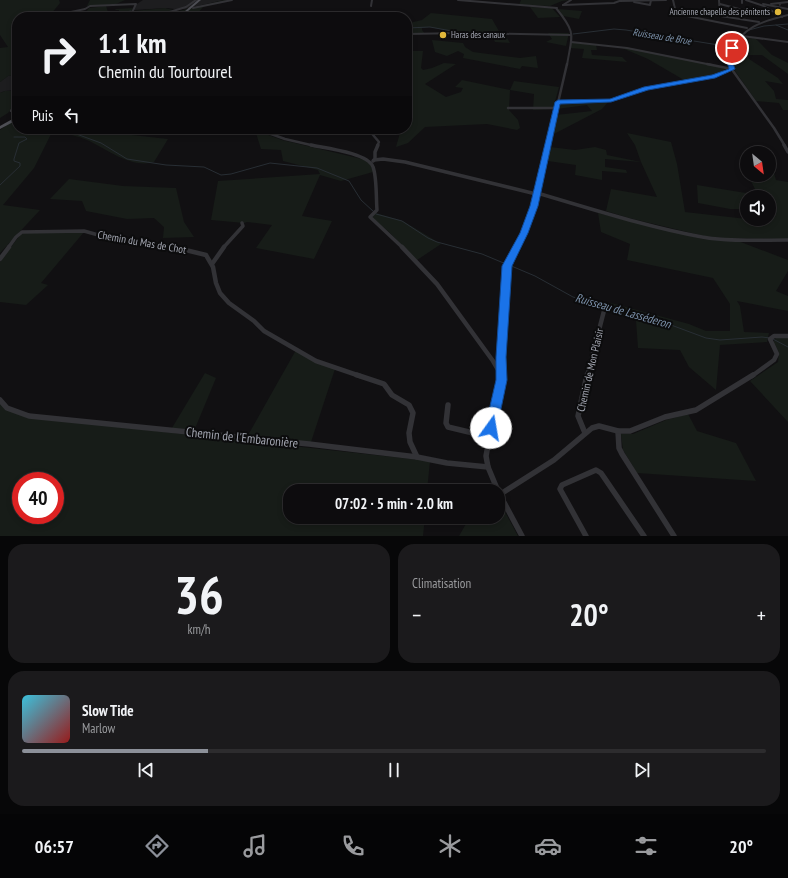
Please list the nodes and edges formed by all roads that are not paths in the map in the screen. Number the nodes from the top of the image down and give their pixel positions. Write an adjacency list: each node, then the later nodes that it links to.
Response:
1 (199, 0): 31 (street); 32 (main road)
2 (232, 0): 25 (street)
3 (372, 0): 24 (street)
4 (458, 0): 26 (street)
5 (571, 0): 20 (street)
6 (621, 0): 16 (street); 20 (street)
7 (640, 0): 8 (street); 16 (street)
8 (651, 0): 9 (street); 16 (street)
9 (660, 0): 10 (street)
10 (666, 0)
11 (673, 0): 33 (street)
12 (719, 0): 19 (street)
13 (742, 0): 18 (street)
14 (746, 0): 21 (street)
15 (774, 0): 17 (street); 23 (street)
16 (633, 1)
17 (788, 1): 23 (street)
18 (742, 3)
19 (720, 4): 28 (street); 35 (street)
20 (565, 5): 26 (street)
21 (764, 5): 22 (street); 36 (street)
22 (769, 5): 23 (street); 23 (street)
23 (780, 5): 27 (street)
24 (371, 6)
25 (193, 8)
26 (556, 8): 40 (street)
27 (786, 8)
28 (747, 9)
29 (71, 12): 30 (street)
30 (133, 12)
31 (170, 12)
32 (185, 12)
33 (684, 14): 35 (street); 38 (street)
34 (788, 15): 36 (street)
35 (720, 16): 37 (street)
36 (781, 17): 37 (street)
37 (763, 22): 38 (street)
38 (746, 29): 41 (street)
39 (412, 34): 40 (street)
40 (571, 35): 42 (street)
41 (742, 36): 43 (street); 44 (street)
42 (571, 42): 44 (street); 45 (street)
43 (788, 42)
44 (732, 69): 45 (street); 52 (street)
45 (558, 102): 47 (street)
46 (508, 108): 47 (street)
47 (556, 108): 54 (street)
48 (12, 121): 49 (main road)
49 (0, 128)
50 (271, 134): 53 (street)
51 (372, 134): 53 (street)
52 (788, 152)
53 (372, 161): 54 (street); 62 (street)
54 (537, 194): 56 (street); 61 (street)
55 (242, 223): 58 (street)
56 (788, 240)
57 (0, 259): 58 (street, Chemin du Mas de Chot)
58 (212, 264): 69 (street)
59 (606, 307): 67 (street, Chemin de Mon Plaisir)
60 (788, 336): 66 (street)
61 (501, 357): 62 (street); 63 (street)
62 (493, 361): 63 (street)
63 (501, 374): 68 (street)
64 (0, 400): 69 (street, Chemin de l'Embaronière)
65 (448, 405): 68 (street)
66 (618, 431): 67 (street); 77 (street)
67 (585, 433): 72 (street)
68 (488, 441): 70 (street)
69 (417, 457): 70 (street, Chemin de l'Embaronière)
70 (489, 469): 71 (street)
71 (495, 484)
72 (505, 491)
73 (505, 505): 74 (street)
74 (522, 536)
75 (586, 536): 76 (street)
76 (644, 536)
77 (674, 536)

